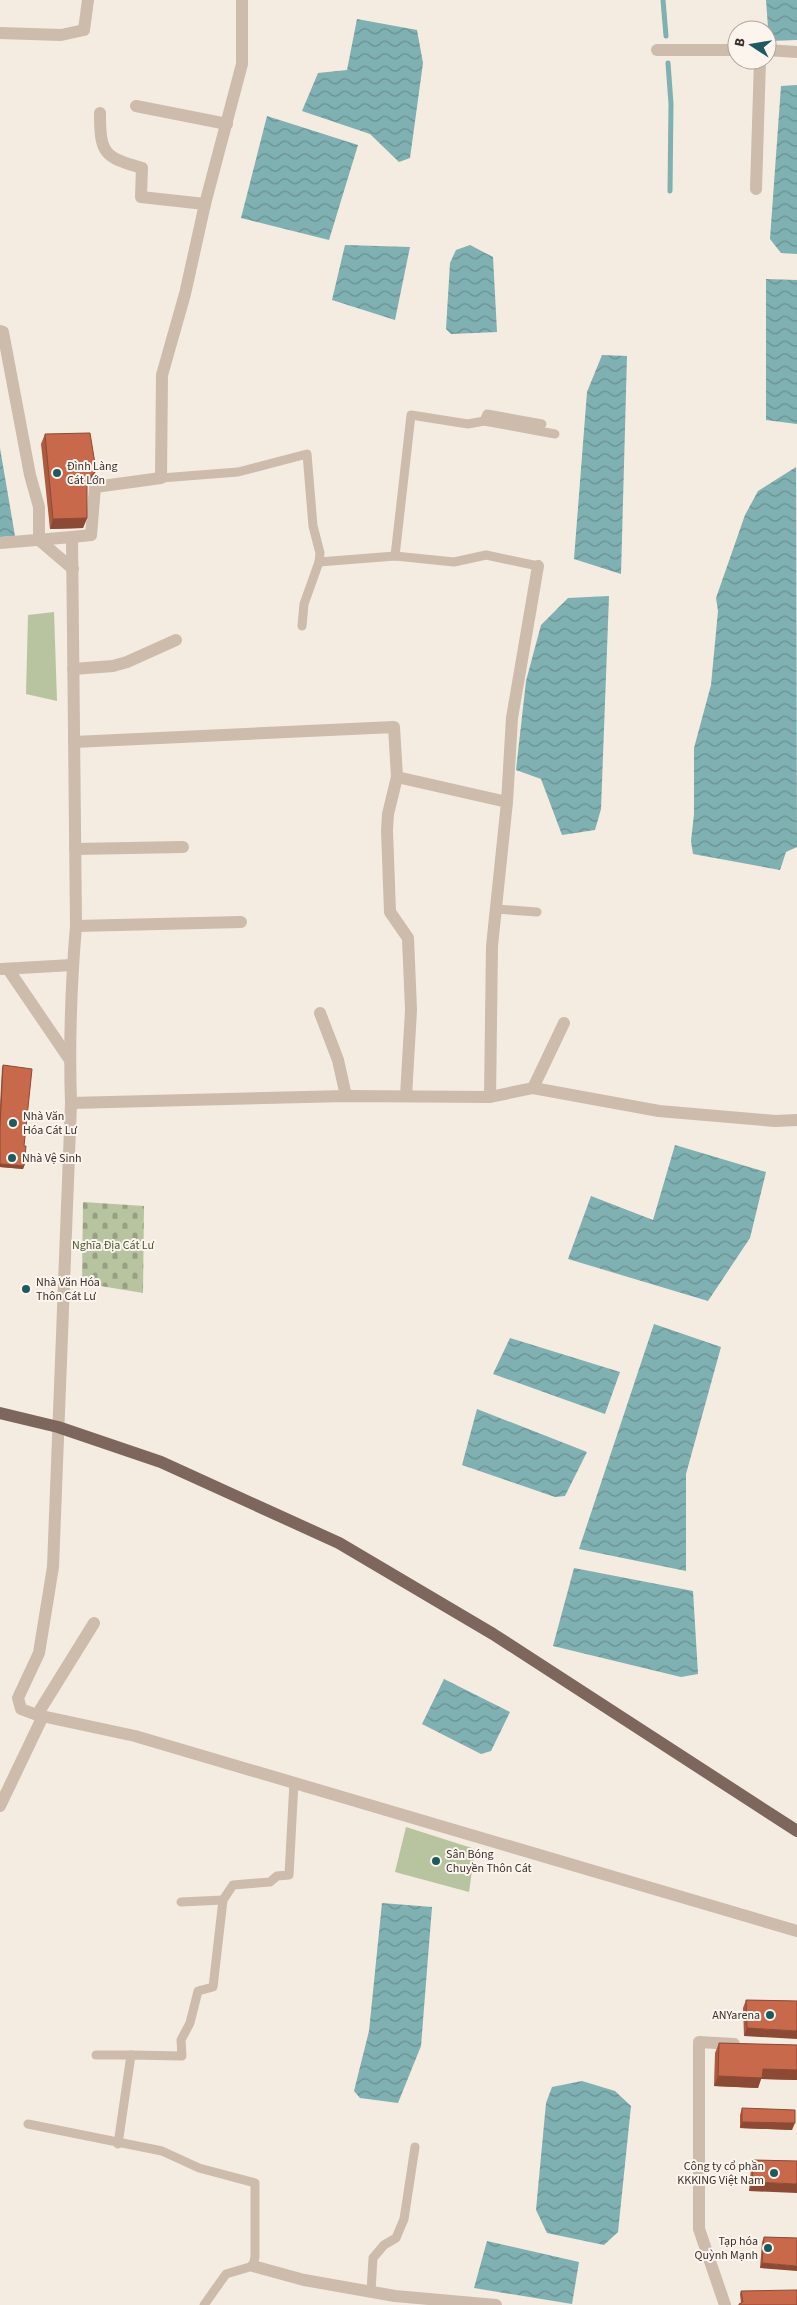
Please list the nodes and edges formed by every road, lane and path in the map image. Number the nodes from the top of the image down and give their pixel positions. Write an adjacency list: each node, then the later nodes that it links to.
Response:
1 (88, 0): 3 (street)
2 (242, 0): 11 (street)
3 (0, 33)
4 (657, 50): 5 (street)
5 (727, 50)
6 (777, 51): 7 (street)
7 (797, 52)
8 (760, 70): 12 (street)
9 (136, 106): 11 (street)
10 (100, 113): 13 (street)
11 (227, 124): 13 (street)
12 (756, 189)
13 (205, 204): 18 (street)
14 (0, 332): 20 (street)
15 (484, 421): 16 (lane); 17 (lane); 22 (lane)
16 (542, 424)
17 (555, 434)
18 (161, 478): 19 (street); 23 (lane)
19 (72, 537): 20 (street); 25 (street)
20 (39, 540): 21 (street); 25 (street)
21 (0, 543)
22 (395, 556): 23 (lane); 24 (lane)
23 (319, 562): 26 (lane)
24 (538, 566): 31 (street)
25 (73, 569): 28 (street)
26 (302, 626)
27 (176, 640): 28 (street)
28 (73, 669): 29 (street)
29 (74, 742): 30 (street); 33 (street)
30 (397, 777): 31 (street); 45 (street)
31 (507, 802): 34 (street)
32 (183, 847): 33 (street)
33 (75, 848): 37 (street)
34 (496, 909): 35 (lane); 46 (street)
35 (537, 912)
36 (241, 922): 37 (street)
37 (76, 926): 38 (street)
38 (72, 965): 39 (street); 42 (street)
39 (4, 969): 42 (street)
40 (320, 1013): 44 (street)
41 (564, 1023): 43 (street)
42 (70, 1060): 47 (street)
43 (533, 1088): 46 (street); 48 (street)
44 (346, 1096): 45 (street); 47 (street)
45 (406, 1096): 46 (street)
46 (490, 1097)
47 (71, 1103): 50 (street)
48 (797, 1120)
49 (0, 1413): 50 (main road)
50 (58, 1427): 52 (street); 55 (main road)
51 (94, 1623): 52 (street)
52 (40, 1716): 53 (street); 54 (street)
53 (294, 1782): 56 (lane); 58 (street)
54 (0, 1806)
55 (797, 1831)
56 (223, 1900): 57 (lane); 61 (lane)
57 (181, 1902)
58 (797, 1931)
59 (748, 2045): 70 (street)
60 (96, 2055): 61 (lane)
61 (130, 2055): 63 (lane)
62 (28, 2124): 63 (lane)
63 (118, 2144): 65 (lane)
64 (414, 2148): 66 (lane)
65 (253, 2266): 66 (street); 68 (lane)
66 (371, 2291): 67 (street)
67 (394, 2300): 69 (street)
68 (204, 2305)
69 (496, 2305)
70 (725, 2305)

